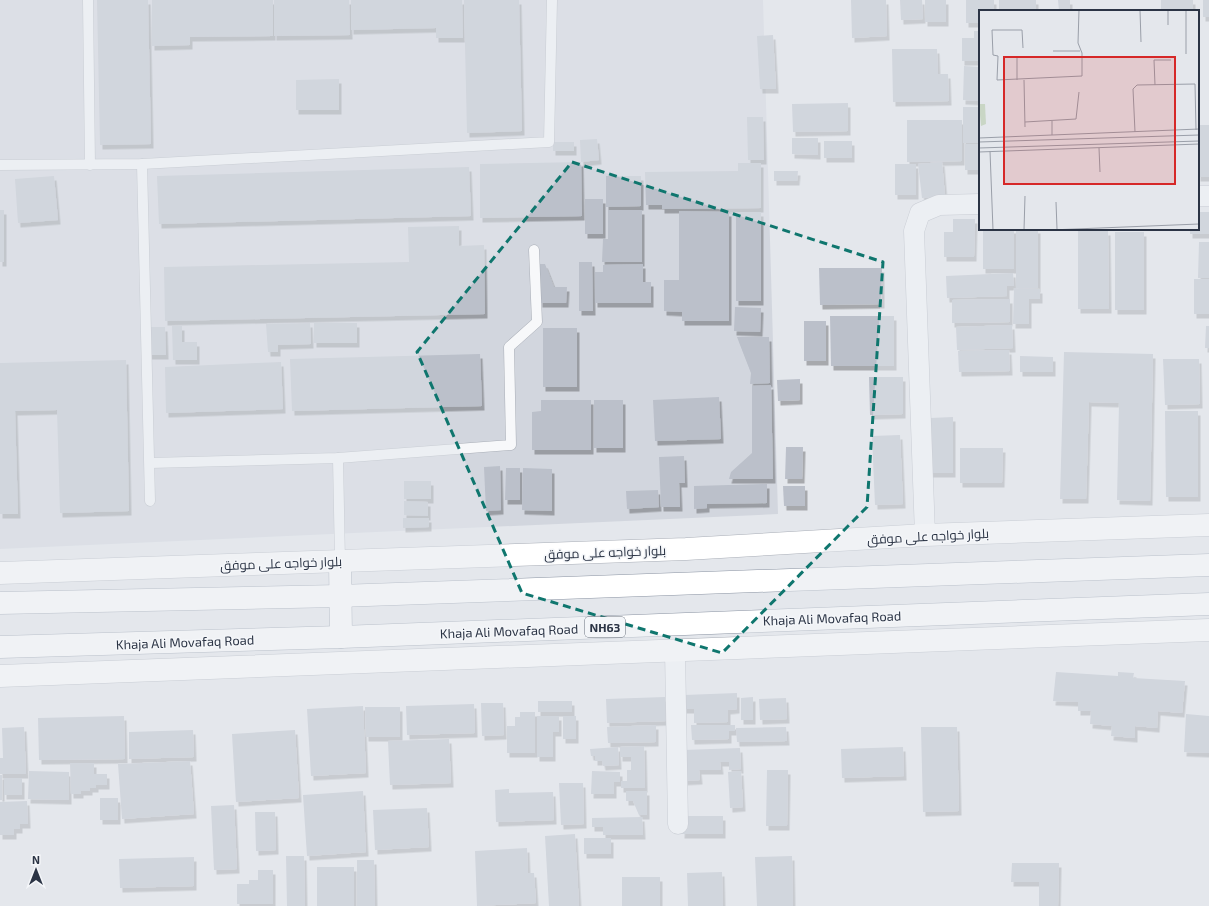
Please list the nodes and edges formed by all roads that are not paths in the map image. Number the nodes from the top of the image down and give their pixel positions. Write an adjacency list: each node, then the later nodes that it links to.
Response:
1 (88, 0): 5 (lane)
2 (552, 0): 3 (lane)
3 (142, 164): 5 (lane); 9 (lane)
4 (0, 165): 5 (lane)
5 (90, 165)
6 (979, 204): 12 (street)
7 (534, 250): 8 (lane)
8 (338, 458): 9 (lane); 13 (lane)
9 (150, 463): 10 (lane)
10 (150, 501)
11 (1209, 525): 12 (main road, بلوار خواجه علی موفق)
12 (925, 536): 13 (main road, بلوار خواجه علی موفق)
13 (340, 561): 15 (main road, بلوار خواجه علی موفق); 16 (main road)
14 (1209, 565): 16 (main road)
15 (0, 572)
16 (339, 596): 17 (main road); 20 (main road)
17 (0, 603)
18 (1209, 604): 20 (main road, Khaja Ali Movafaq Road / NH63)
19 (1209, 630): 22 (main road)
20 (341, 637): 21 (main road, Khaja Ali Movafaq Road / NH63)
21 (0, 647)
22 (675, 650): 23 (main road); 24 (street)
23 (0, 676)
24 (678, 824)

